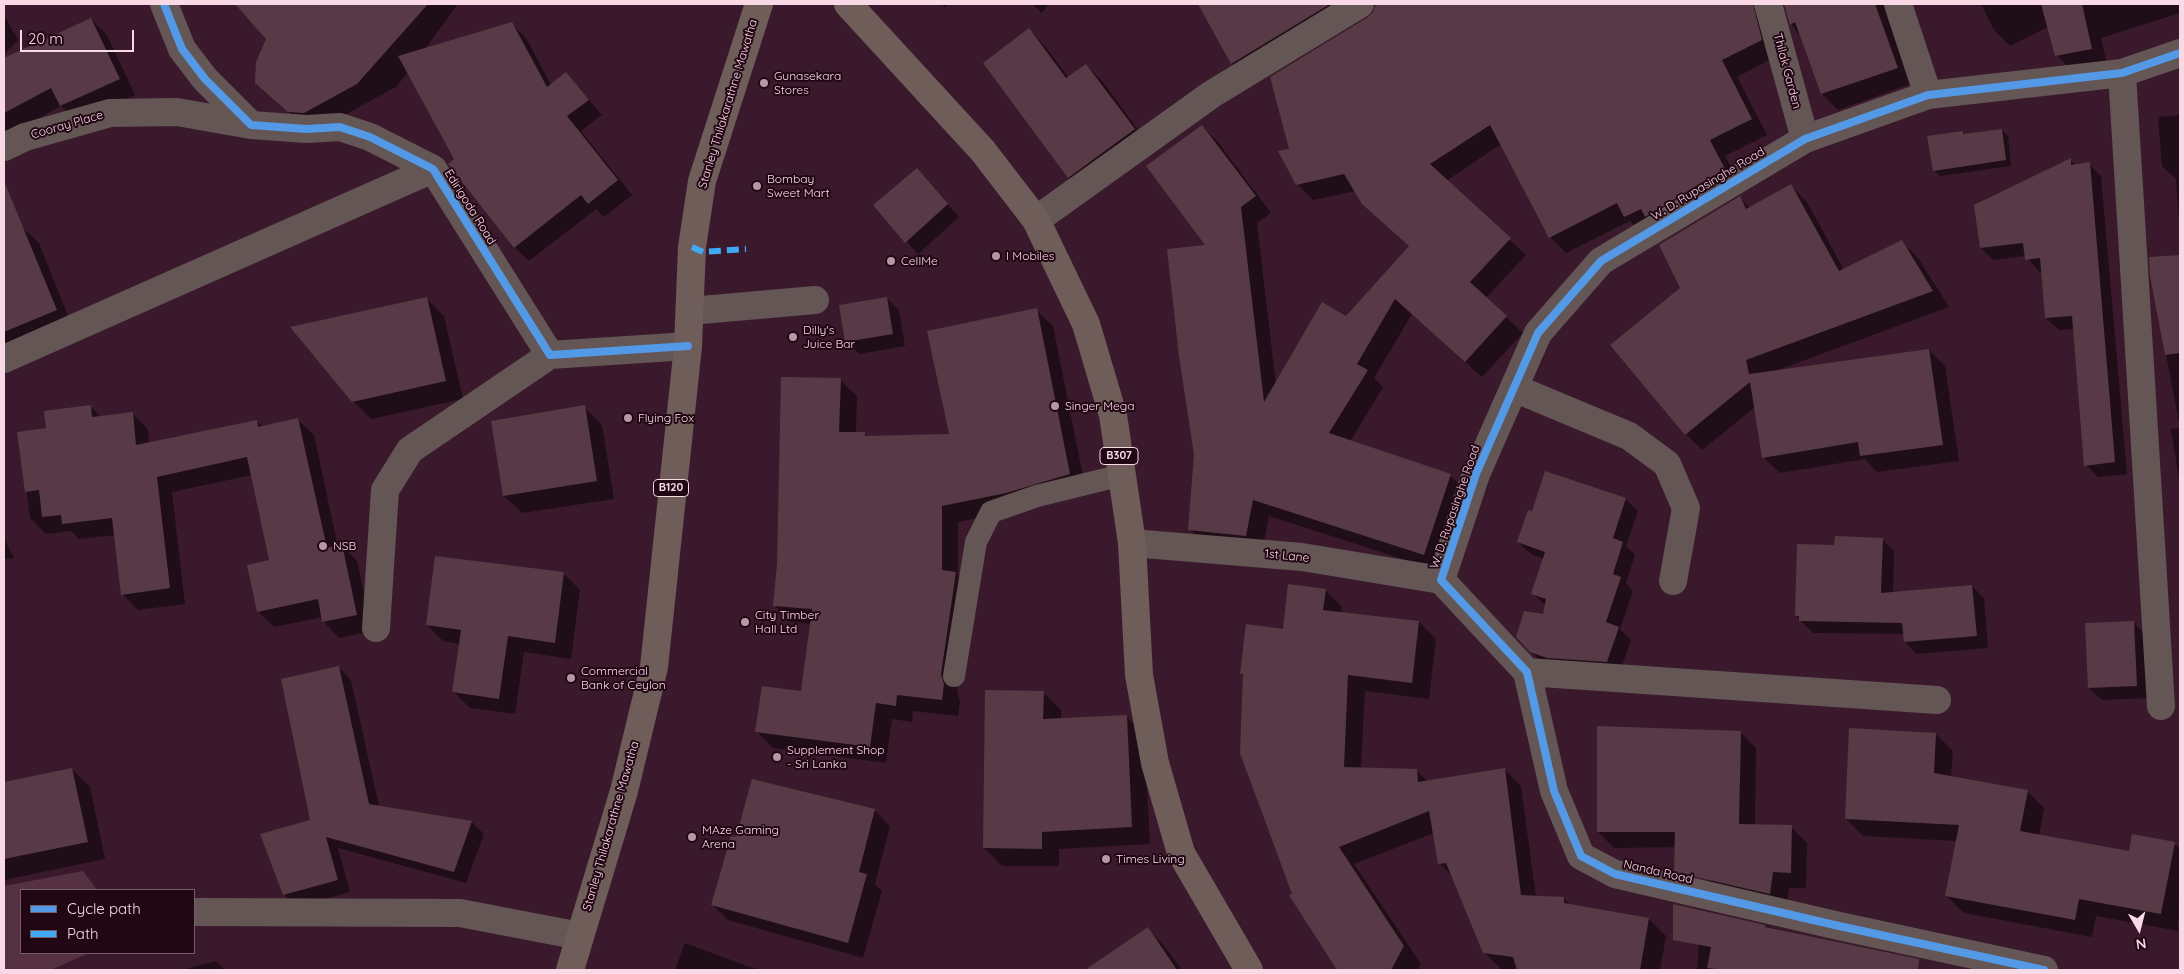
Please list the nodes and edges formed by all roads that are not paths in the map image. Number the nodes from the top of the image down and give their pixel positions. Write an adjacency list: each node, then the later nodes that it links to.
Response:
1 (164, 4): 10 (street)
2 (759, 4): 16 (main road, Stanley Thilakarathne Mawatha / B120)
3 (848, 4): 14 (main road, B307)
4 (1360, 4): 14 (street)
5 (1768, 4): 11 (street, Thilak Garden)
6 (1898, 4): 9 (street)
7 (2180, 53): 8 (street, W. D. Rupasinghe Road)
8 (2122, 73): 9 (street, W. D. Rupasinghe Road); 29 (street)
9 (1928, 95): 11 (street, W. D. Rupasinghe Road)
10 (251, 126): 12 (street, Cooray Place); 13 (street, Edirigoda Road)
11 (1806, 139): 20 (street, W. D. Rupasinghe Road)
12 (4, 146)
13 (433, 169): 18 (street, Edirigoda Road); 19 (street)
14 (1036, 220): 21 (main road, B307)
15 (815, 300): 16 (street)
16 (690, 311): 17 (main road, Stanley Thilakarathne Mawatha / B120)
17 (688, 346): 18 (street); 31 (main road, Stanley Thilakarathne Mawatha / B120)
18 (550, 355): 25 (street)
19 (4, 358)
20 (1514, 388): 23 (street, W. D. Rupasinghe Road); 24 (street)
21 (1122, 475): 22 (main road, B307); 27 (lane)
22 (1132, 542): 23 (street, 1st Lane); 33 (main road, B307)
23 (1441, 580): 26 (street)
24 (1673, 582)
25 (376, 628)
26 (1527, 672): 28 (street); 34 (street, Nanda Road)
27 (954, 676)
28 (1937, 700)
29 (2161, 706)
30 (195, 912): 31 (street)
31 (580, 936): 32 (main road, Stanley Thilakarathne Mawatha / B120)
32 (570, 970)
33 (1249, 970)
34 (2044, 970)

